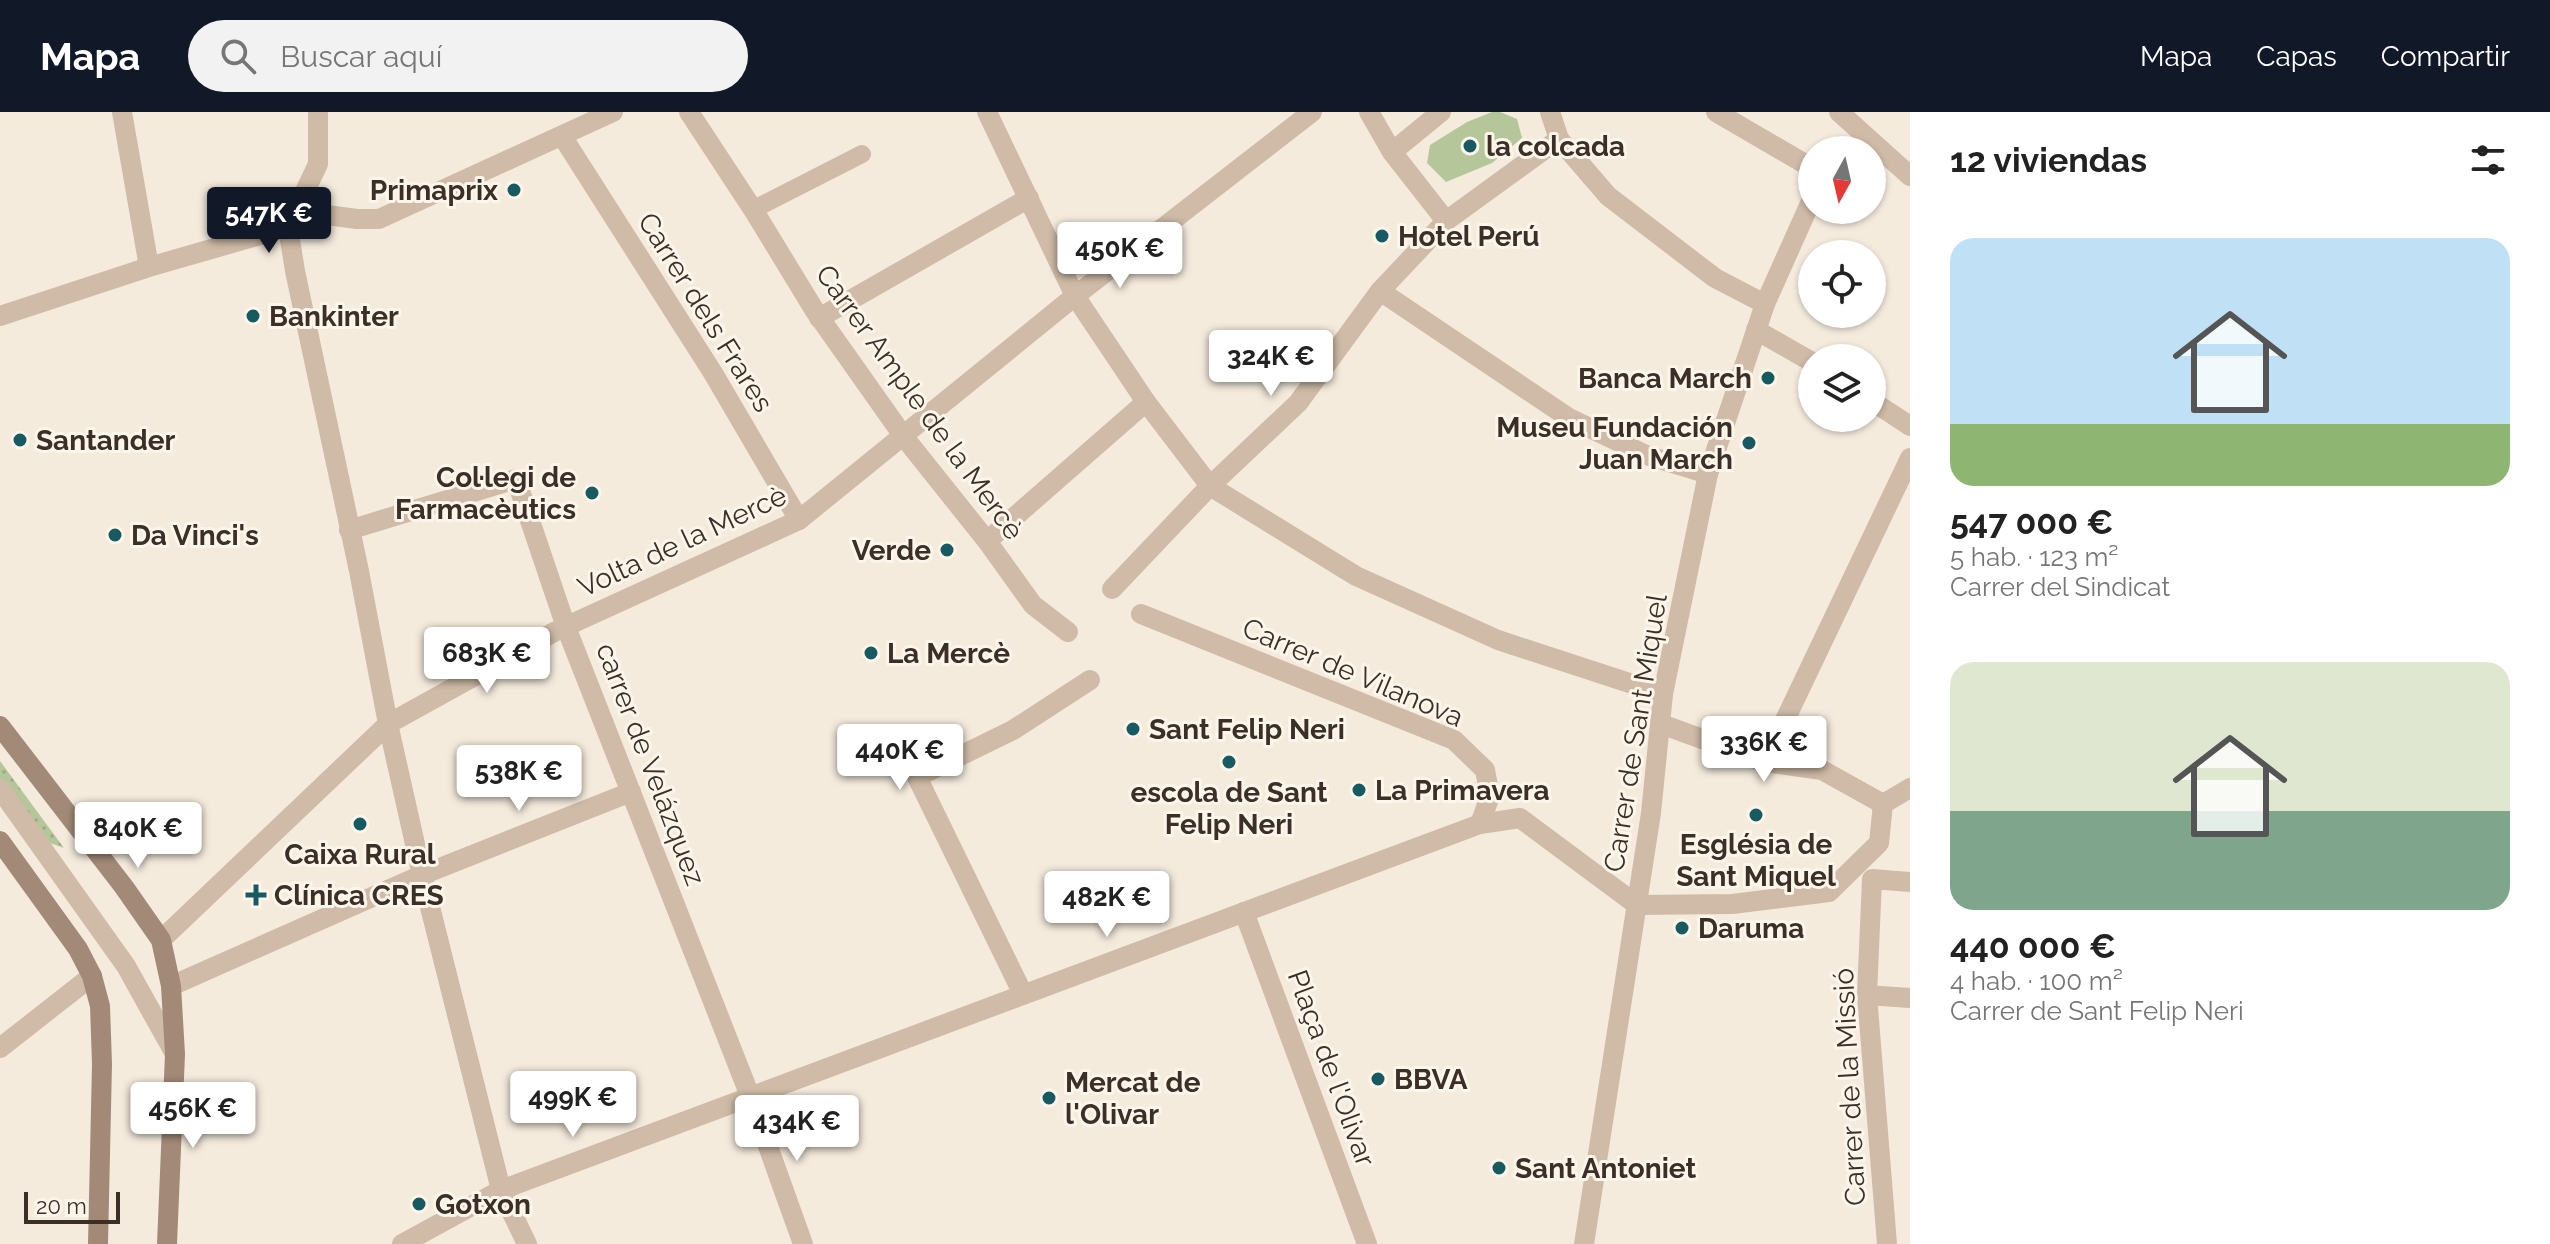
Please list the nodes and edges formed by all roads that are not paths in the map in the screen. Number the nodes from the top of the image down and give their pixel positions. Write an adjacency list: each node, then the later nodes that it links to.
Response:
1 (122, 112): 23 (street)
2 (613, 112): 12 (street)
3 (689, 112): 19 (street, Carrer Ample de la Mercè)
4 (987, 112): 18 (street)
5 (1312, 112): 25 (street, Volta de la Mercè)
6 (1369, 112): 14 (street)
7 (1441, 112): 14 (street)
8 (1550, 112): 13 (street)
9 (1716, 112): 16 (street)
10 (1850, 116): 17 (street)
11 (314, 117): 22 (street)
12 (562, 136): 22 (street); 38 (street, Carrer dels Frares)
13 (1559, 139): 20 (street); 26 (street)
14 (1392, 152): 20 (street)
15 (862, 154): 19 (lane)
16 (1798, 160)
17 (1910, 176)
18 (1029, 198): 25 (street); 28 (street)
19 (754, 211): 28 (street, Carrer Ample de la Mercè)
20 (1446, 221): 24 (street)
21 (1801, 224): 26 (street, Carrer de Sant Miquel)
22 (288, 227): 23 (street); 39 (street)
23 (149, 267): 27 (street)
24 (1380, 291): 36 (street); 37 (street)
25 (1075, 296): 31 (street); 34 (street, Volta de la Mercè)
26 (1765, 304): 29 (street, Carrer de Sant Miquel)
27 (0, 316)
28 (819, 318): 34 (street, Carrer Ample de la Mercè)
29 (1756, 330): 30 (street); 36 (street, Carrer de Sant Miquel)
30 (1798, 354)
31 (1146, 402): 37 (street); 40 (street)
32 (1886, 410): 33 (street)
33 (1910, 426)
34 (904, 437): 38 (street, Volta de la Mercè); 40 (street, Carrer Ample de la Mercè)
35 (1910, 458): 50 (street)
36 (1708, 474): 46 (street, Carrer de Sant Miquel)
37 (1210, 486): 41 (street); 46 (street)
38 (799, 520): 43 (street, Volta de la Mercè)
39 (349, 530): 43 (street, carrer de Velázquez); 47 (street)
40 (987, 541): 44 (street, Carrer Ample de la Mercè)
41 (1112, 589)
42 (1141, 614): 55 (street, Carrer de Vilanova)
43 (566, 627): 47 (street, Volta de la Mercè); 53 (street, carrer de Velázquez)
44 (1068, 632)
45 (1090, 680): 64 (street)
46 (1663, 694): 48 (street, Carrer de Sant Miquel)
47 (388, 724): 57 (street); 61 (street, Volta de la Mercè)
48 (1661, 724): 50 (street); 59 (street, Carrer de Sant Miquel)
49 (0, 726): 61 (main road)
50 (1765, 762): 54 (street)
51 (1910, 788): 54 (street)
52 (0, 789): 68 (street)
53 (631, 792): 57 (street); 69 (street, carrer de Velázquez)
54 (1883, 804): 59 (street)
55 (1480, 824): 59 (street); 60 (street)
56 (0, 841): 62 (main road)
57 (422, 875): 63 (street); 70 (street)
58 (1910, 882): 65 (street, Carrer de la Missió)
59 (1637, 905): 77 (street, Carrer de Sant Miquel)
60 (1244, 912): 64 (street); 76 (street, Plaça de l'Olivar)
61 (161, 940): 63 (main road)
62 (92, 976): 67 (street); 71 (main road)
63 (171, 986): 68 (main road)
64 (1023, 994): 69 (street)
65 (1867, 995): 66 (street); 78 (street, Carrer de la Missió)
66 (1910, 998)
67 (0, 1048)
68 (175, 1054): 72 (main road)
69 (750, 1096): 70 (street); 75 (street, carrer de Velázquez)
70 (501, 1190): 73 (street); 74 (street)
71 (98, 1244)
72 (167, 1244)
73 (402, 1244)
74 (527, 1244)
75 (803, 1244)
76 (1367, 1244)
77 (1584, 1244)
78 (1887, 1244)

